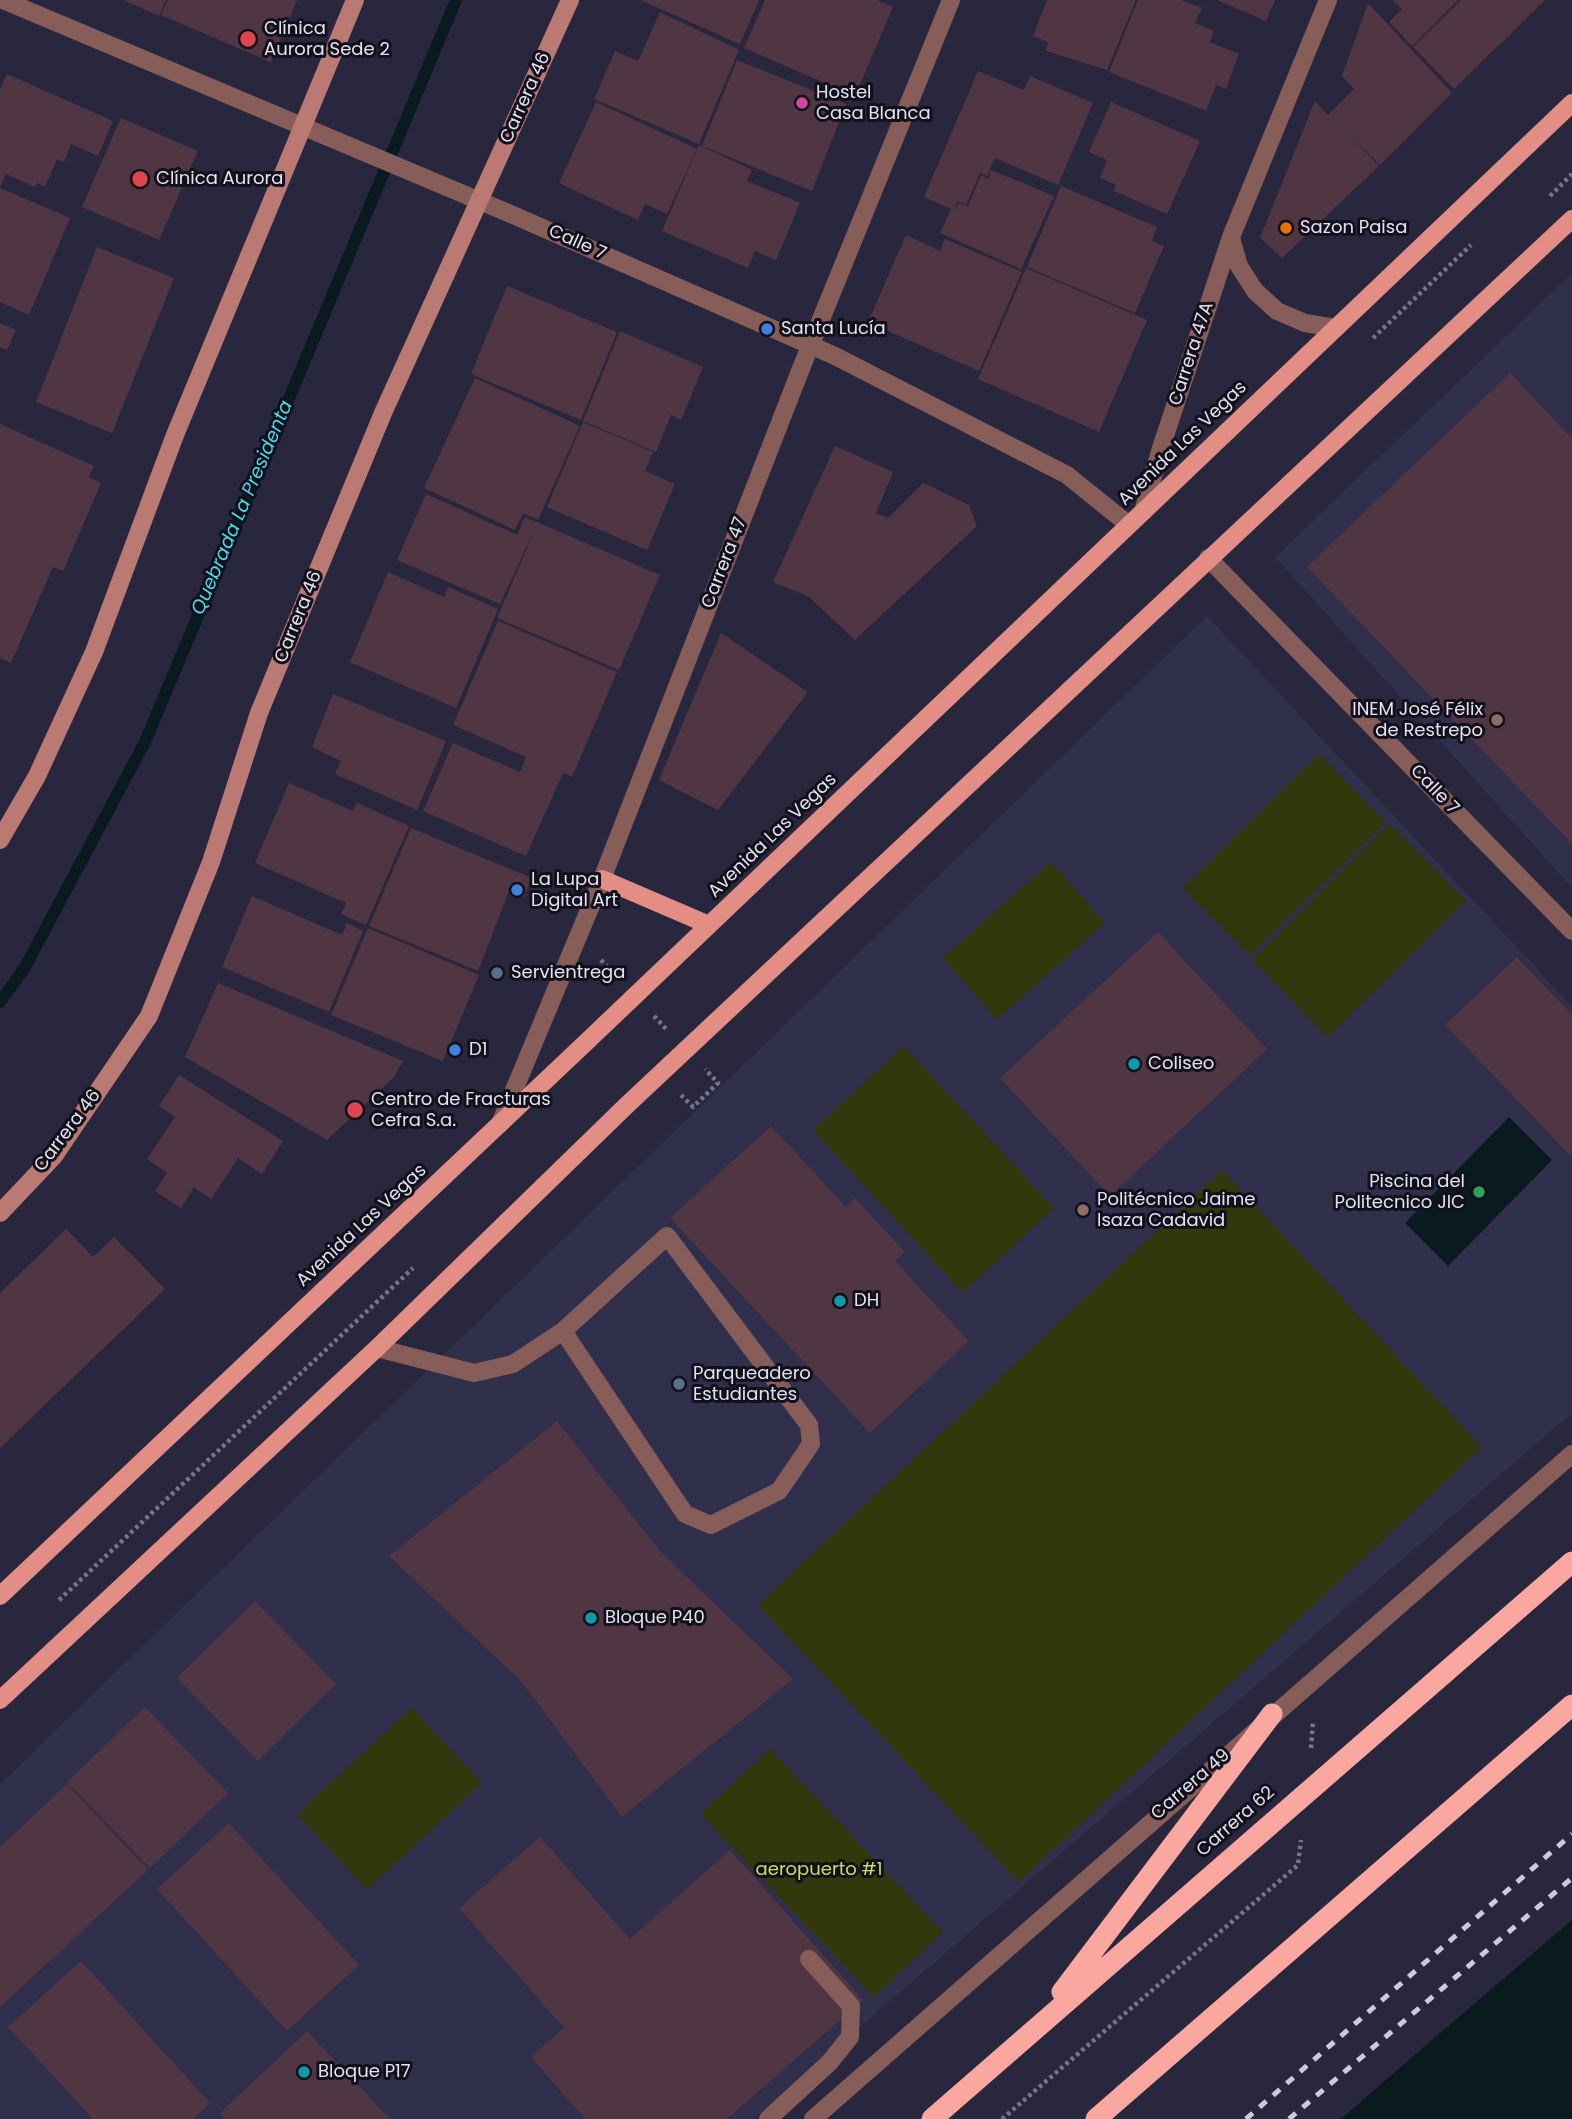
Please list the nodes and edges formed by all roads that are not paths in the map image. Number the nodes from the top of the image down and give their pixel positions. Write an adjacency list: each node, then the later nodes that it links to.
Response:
1 (4, 0): 7 (street, Calle 7)
2 (355, 0): 7 (street)
3 (570, 0): 8 (street, Carrera 46)
4 (951, 0): 12 (street, Carrera 47)
5 (1328, 0): 10 (street, Carrera 47A)
6 (1572, 103): 11 (main road, Avenida Las Vegas)
7 (302, 128): 8 (street, Calle 7); 16 (street)
8 (479, 202): 12 (street, Calle 7); 21 (street, Carrera 46)
9 (1572, 219): 15 (main road)
10 (1231, 237): 11 (street); 13 (street, Carrera 47A)
11 (1336, 328): 13 (main road, Avenida Las Vegas)
12 (810, 345): 14 (street, Calle 7); 17 (street, Carrera 47)
13 (1143, 512): 14 (main road, Avenida Las Vegas)
14 (1129, 525): 18 (main road, Avenida Las Vegas)
15 (1208, 558): 19 (street, Calle 7); 23 (main road)
16 (0, 841)
17 (601, 879): 18 (main road); 20 (street, Carrera 47)
18 (709, 925): 20 (main road, Avenida Las Vegas)
19 (1572, 931)
20 (499, 1125): 26 (main road, Avenida Las Vegas)
21 (0, 1213)
22 (563, 1331): 22 (street); 23 (street)
23 (377, 1348): 27 (main road)
24 (1572, 1454): 29 (street, Carrera 49)
25 (1572, 1562): 31 (highway, Carrera 62)
26 (0, 1596)
27 (0, 1700)
28 (1572, 1705): 35 (highway)
29 (1272, 1714): 31 (highway); 33 (street, Carrera 49)
30 (808, 1959): 32 (street)
31 (1037, 2025): 34 (highway, Carrera 62)
32 (768, 2119)
33 (813, 2119)
34 (932, 2119)
35 (1096, 2119)

